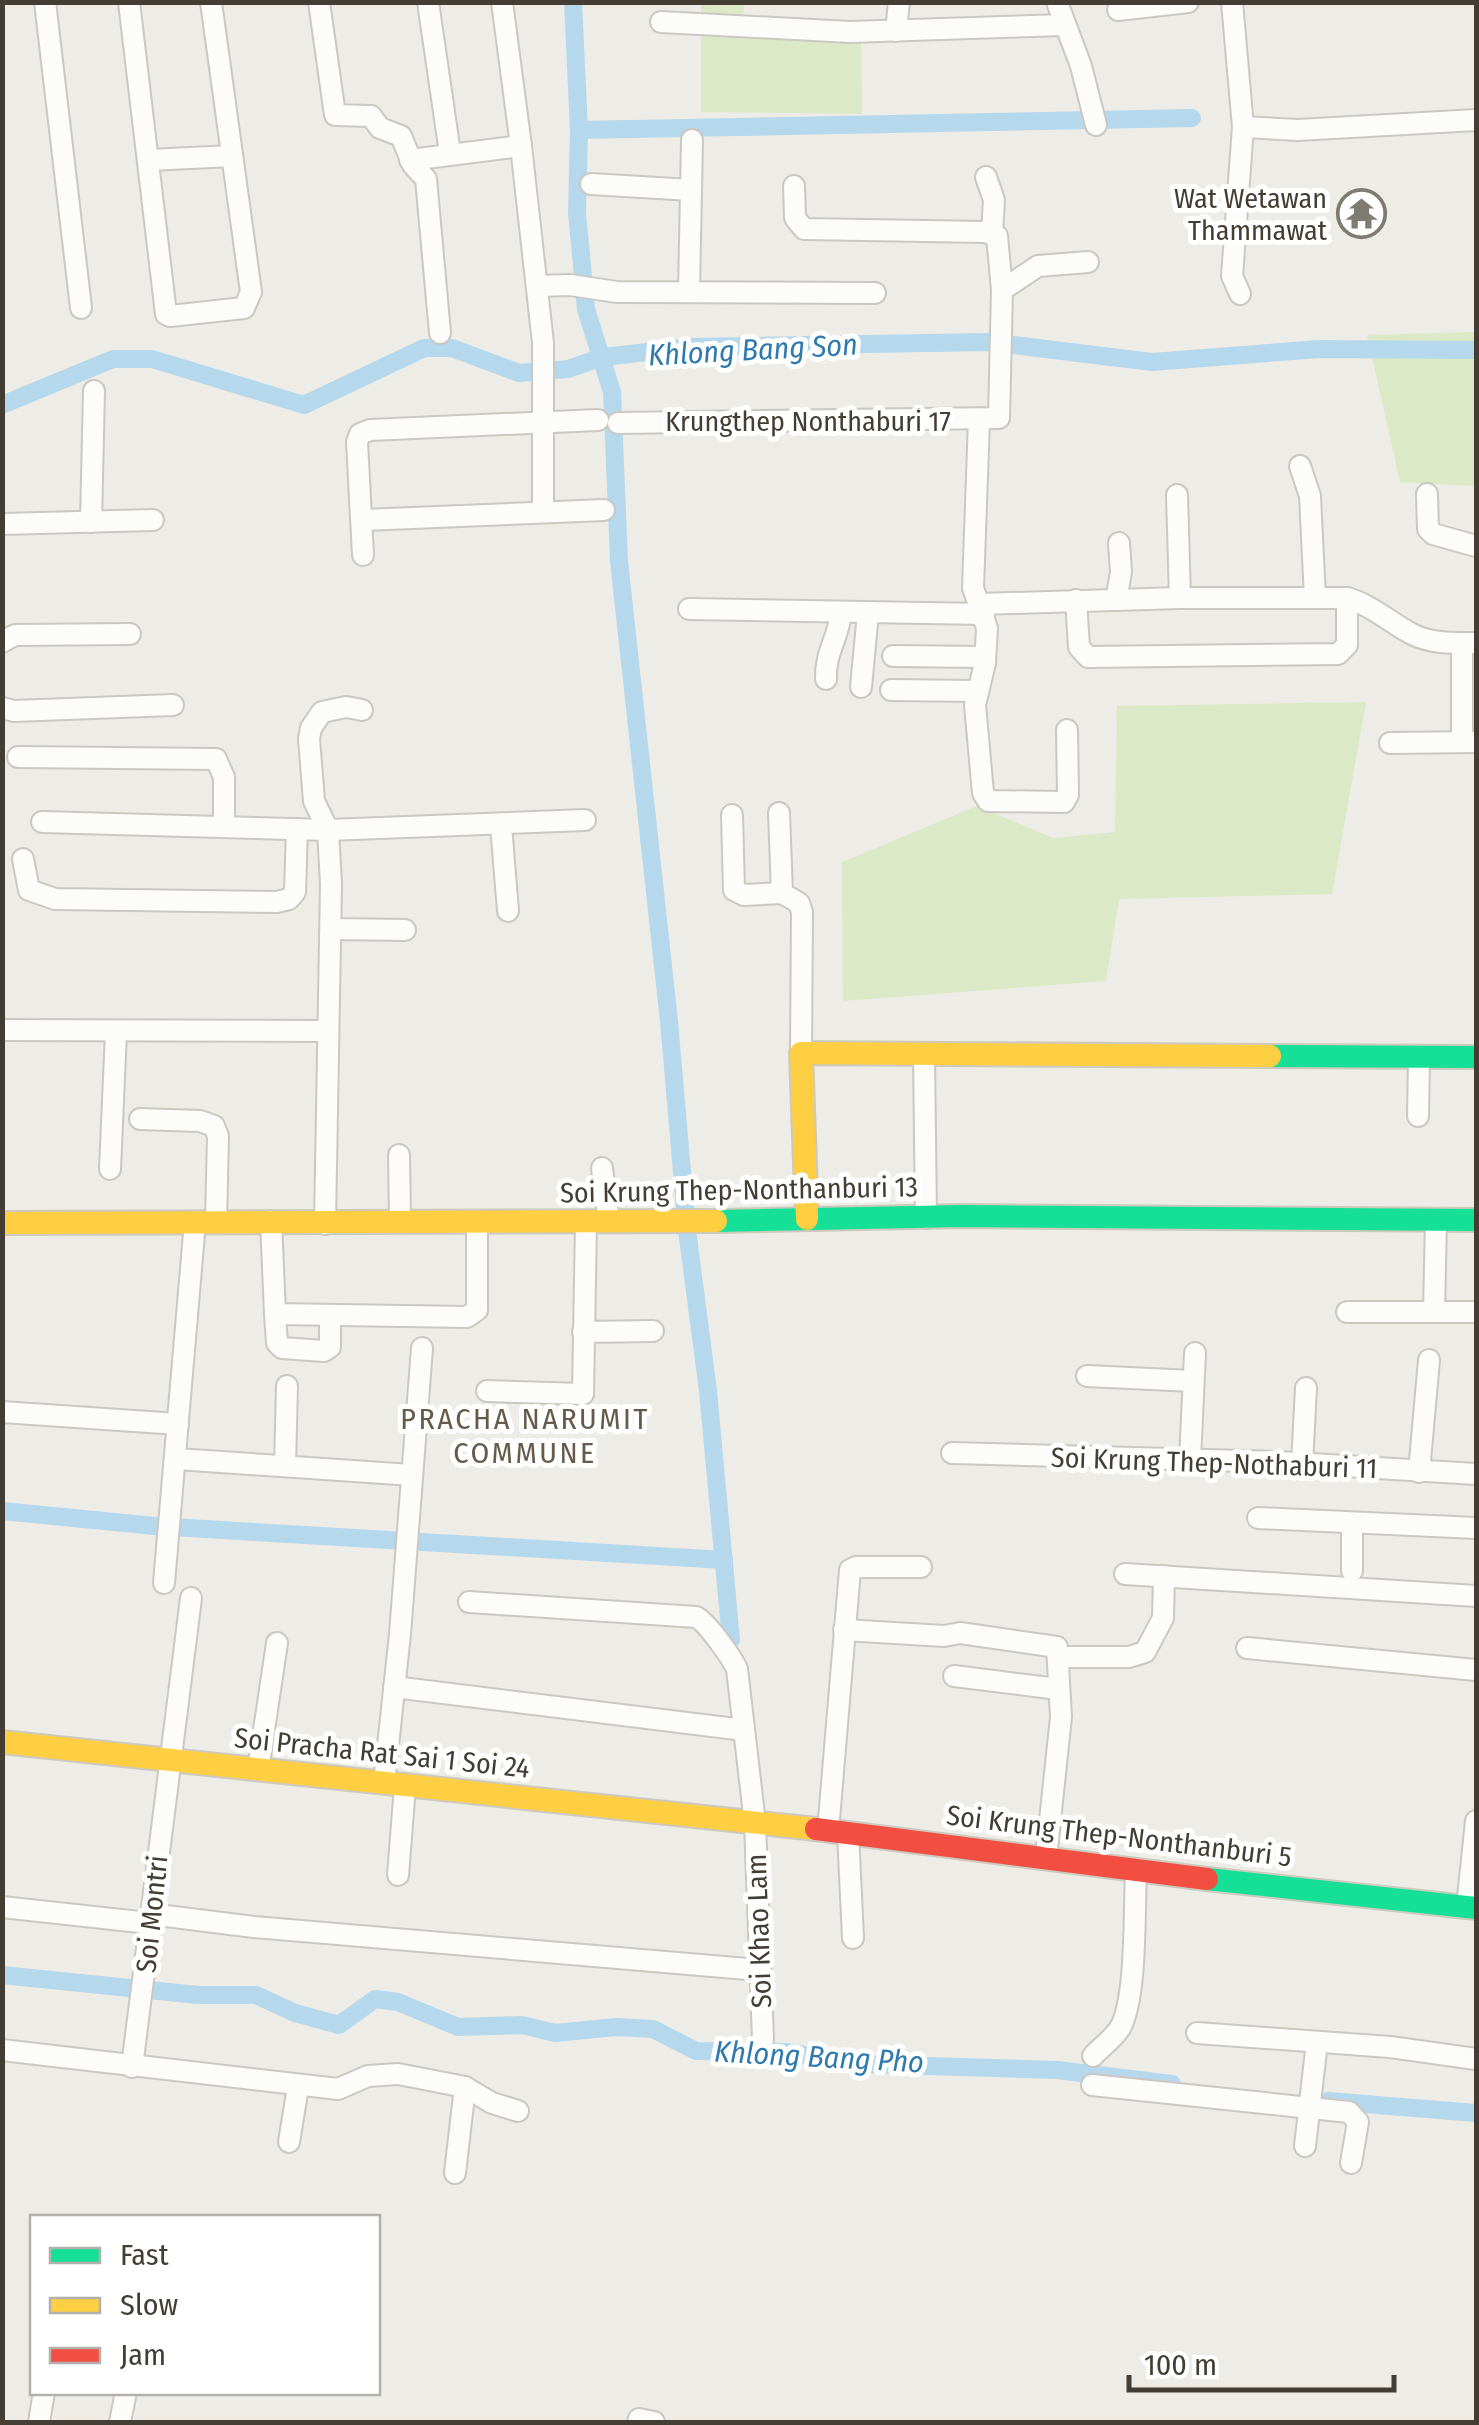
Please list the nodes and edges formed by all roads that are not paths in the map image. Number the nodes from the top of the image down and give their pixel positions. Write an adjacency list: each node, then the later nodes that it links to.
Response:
1 (46, 2): 35 (street)
2 (129, 2): 22 (street)
3 (211, 2): 21 (street)
4 (318, 2): 23 (street)
5 (428, 2): 20 (street)
6 (502, 2): 19 (street)
7 (899, 2): 14 (street)
8 (1057, 2): 13 (street)
9 (1188, 2): 11 (street)
10 (1232, 2): 17 (street)
11 (1118, 10)
12 (661, 22): 14 (street)
13 (1065, 25): 14 (street); 16 (street)
14 (896, 30)
15 (1476, 120): 17 (street)
16 (1096, 122)
17 (1243, 127): 34 (street)
18 (692, 140): 27 (street)
19 (522, 146): 20 (street); 30 (street)
20 (450, 153): 23 (street)
21 (232, 156): 22 (street); 22 (street)
22 (149, 160)
23 (410, 160): 36 (street)
24 (986, 177): 28 (street)
25 (590, 184): 27 (street)
26 (794, 186): 28 (street)
27 (691, 190): 32 (street)
28 (992, 233): 31 (street)
29 (1088, 262): 31 (street)
30 (536, 286): 32 (street); 39 (street)
31 (1002, 290): 38 (street)
32 (690, 291): 33 (street)
33 (875, 294)
34 (1240, 294)
35 (81, 308)
36 (440, 334)
37 (94, 391): 47 (street)
38 (989, 419): 39 (street, Krungthep Nonthaburi 17); 58 (street)
39 (543, 422): 44 (street); 46 (street, Krungthep Nonthaburi 17)
40 (1300, 466): 53 (street)
41 (1428, 494): 50 (street)
42 (1177, 496): 52 (street)
43 (604, 510): 44 (street)
44 (542, 512): 46 (street)
45 (153, 520): 47 (street)
46 (363, 520): 51 (street)
47 (91, 522): 48 (street)
48 (2, 524)
49 (1119, 543): 56 (street)
50 (1476, 546)
51 (363, 555)
52 (1180, 598): 53 (street); 56 (street)
53 (1315, 598): 54 (street)
54 (1347, 598): 55 (street); 63 (street)
55 (1076, 600): 56 (street); 58 (street)
56 (1116, 600)
57 (689, 609): 59 (street)
58 (982, 609): 60 (street); 65 (street)
59 (841, 612): 60 (street); 66 (street)
60 (868, 613): 67 (street)
61 (130, 634): 62 (street)
62 (2, 642)
63 (1469, 644): 74 (street)
64 (894, 656): 65 (street)
65 (985, 656): 69 (street)
66 (826, 679)
67 (861, 688)
68 (891, 690): 69 (street)
69 (976, 692): 73 (street)
70 (173, 705): 71 (street)
71 (2, 708)
72 (362, 710): 84 (street)
73 (1068, 730)
74 (1469, 742): 75 (street)
75 (1390, 744)
76 (18, 757): 82 (street)
77 (779, 814): 86 (street)
78 (732, 815): 86 (street)
79 (585, 820): 81 (street)
80 (42, 822): 82 (street)
81 (502, 825): 84 (street); 87 (street)
82 (224, 827): 83 (street)
83 (298, 829): 84 (street); 85 (street)
84 (328, 830): 88 (street)
85 (23, 859)
86 (782, 893): 93 (street)
87 (508, 910)
88 (331, 929): 89 (street); 92 (street)
89 (405, 930)
90 (2, 1030): 91 (street)
91 (116, 1032): 92 (street); 101 (street)
92 (327, 1032): 112 (street)
93 (801, 1053): 94 (street); 102 (street)
94 (924, 1054): 95 (street); 103 (street)
95 (1420, 1057): 96 (street); 97 (street)
96 (1476, 1057)
97 (1418, 1116)
98 (140, 1120): 109 (street)
99 (399, 1155): 104 (street)
100 (602, 1168): 111 (street)
101 (110, 1169)
102 (807, 1218): 103 (street, Soi Krung Thep-Nonthanburi 13); 111 (street, Soi Krung Thep-Nonthanburi 13)
103 (926, 1218): 106 (street, Soi Krung Thep-Nonthanburi 13)
104 (400, 1220): 105 (street, Soi Krung Thep-Nonthanburi 13); 112 (street, Soi Krung Thep-Nonthanburi 13)
105 (477, 1220): 111 (street, Soi Krung Thep-Nonthanburi 13); 117 (street)
106 (1436, 1220): 107 (street, Soi Krung Thep-Nonthanburi 13); 114 (street)
107 (1476, 1220)
108 (271, 1221): 109 (street, Soi Krung Thep-Nonthanburi 13); 112 (street, Soi Krung Thep-Nonthanburi 13); 116 (street)
109 (206, 1222): 110 (street, Soi Krung Thep-Nonthanburi 13); 129 (street)
110 (2, 1223)
111 (597, 1223): 119 (street)
112 (325, 1224)
113 (1347, 1312): 114 (street)
114 (1434, 1312): 115 (street)
115 (1476, 1312)
116 (275, 1314): 117 (street); 117 (street)
117 (330, 1316)
118 (653, 1331): 119 (street)
119 (582, 1332): 127 (street)
120 (422, 1348): 137 (street)
121 (1195, 1353): 124 (street)
122 (1429, 1360): 135 (street)
123 (1087, 1376): 124 (street)
124 (1193, 1380): 132 (street)
125 (287, 1386): 134 (street)
126 (1306, 1388): 133 (street)
127 (487, 1391)
128 (2, 1412): 129 (street)
129 (178, 1424): 131 (street)
130 (952, 1453): 132 (street, Soi Krung Thep-Nothaburi 11)
131 (177, 1459): 134 (street); 145 (street)
132 (1190, 1460): 133 (street, Soi Krung Thep-Nothaburi 11)
133 (1302, 1464): 135 (street, Soi Krung Thep-Nothaburi 11)
134 (285, 1466): 137 (street)
135 (1420, 1472): 136 (street, Soi Krung Thep-Nothaburi 11)
136 (1476, 1474)
137 (412, 1475): 155 (street)
138 (1258, 1518): 139 (street)
139 (1352, 1524): 140 (street); 142 (street)
140 (1476, 1528)
141 (921, 1567): 149 (street)
142 (1352, 1570)
143 (1125, 1574): 144 (street)
144 (1164, 1576): 146 (street); 152 (street)
145 (164, 1583)
146 (1476, 1596)
147 (191, 1598): 159 (street, Soi Montri)
148 (469, 1602): 157 (street, Soi Khao Lam)
149 (844, 1630): 152 (street); 164 (street)
150 (277, 1643): 160 (street)
151 (1247, 1648): 153 (street)
152 (1058, 1658): 156 (street)
153 (1476, 1670)
154 (954, 1676): 156 (street)
155 (394, 1687): 157 (street); 161 (street)
156 (1058, 1689): 165 (street)
157 (744, 1730): 163 (street, Soi Khao Lam)
158 (2, 1742): 159 (street, Soi Pracha Rat Sai 1 Soi 24)
159 (170, 1760): 160 (street, Soi Pracha Rat Sai 1 Soi 24); 170 (street, Soi Montri)
160 (258, 1770): 161 (street, Soi Pracha Rat Sai 1 Soi 24)
161 (394, 1784): 163 (street, Soi Pracha Rat Sai 1 Soi 24); 167 (street)
162 (1476, 1821): 169 (street)
163 (755, 1823): 164 (street, Soi Krung Thep-Nonthanburi 5); 172 (street, Soi Khao Lam)
164 (838, 1832): 165 (street, Soi Krung Thep-Nonthanburi 5); 171 (street)
165 (1046, 1858): 166 (street, Soi Krung Thep-Nonthanburi 5)
166 (1136, 1872): 169 (street, Soi Krung Thep-Nonthanburi 5); 177 (street)
167 (398, 1875)
168 (2, 1907): 170 (street)
169 (1472, 1907)
170 (150, 1918): 172 (street); 179 (street, Soi Montri)
171 (853, 1938)
172 (759, 1970): 174 (street, Soi Khao Lam)
173 (1197, 2032): 175 (street)
174 (762, 2040)
175 (1317, 2042): 178 (street); 183 (street)
176 (2, 2050): 179 (street)
177 (1092, 2056)
178 (1476, 2059)
179 (132, 2068): 181 (street)
180 (1092, 2085): 183 (street)
181 (298, 2087): 182 (street); 185 (street)
182 (464, 2087): 184 (street); 188 (street)
183 (1308, 2102): 186 (street); 187 (street)
184 (518, 2111)
185 (289, 2142)
186 (1305, 2146)
187 (1352, 2163)
188 (455, 2173)
189 (43, 2395): 191 (street)
190 (125, 2395): 192 (street)
191 (38, 2422)
192 (120, 2422)
193 (638, 2422): 194 (street)
194 (654, 2422)

